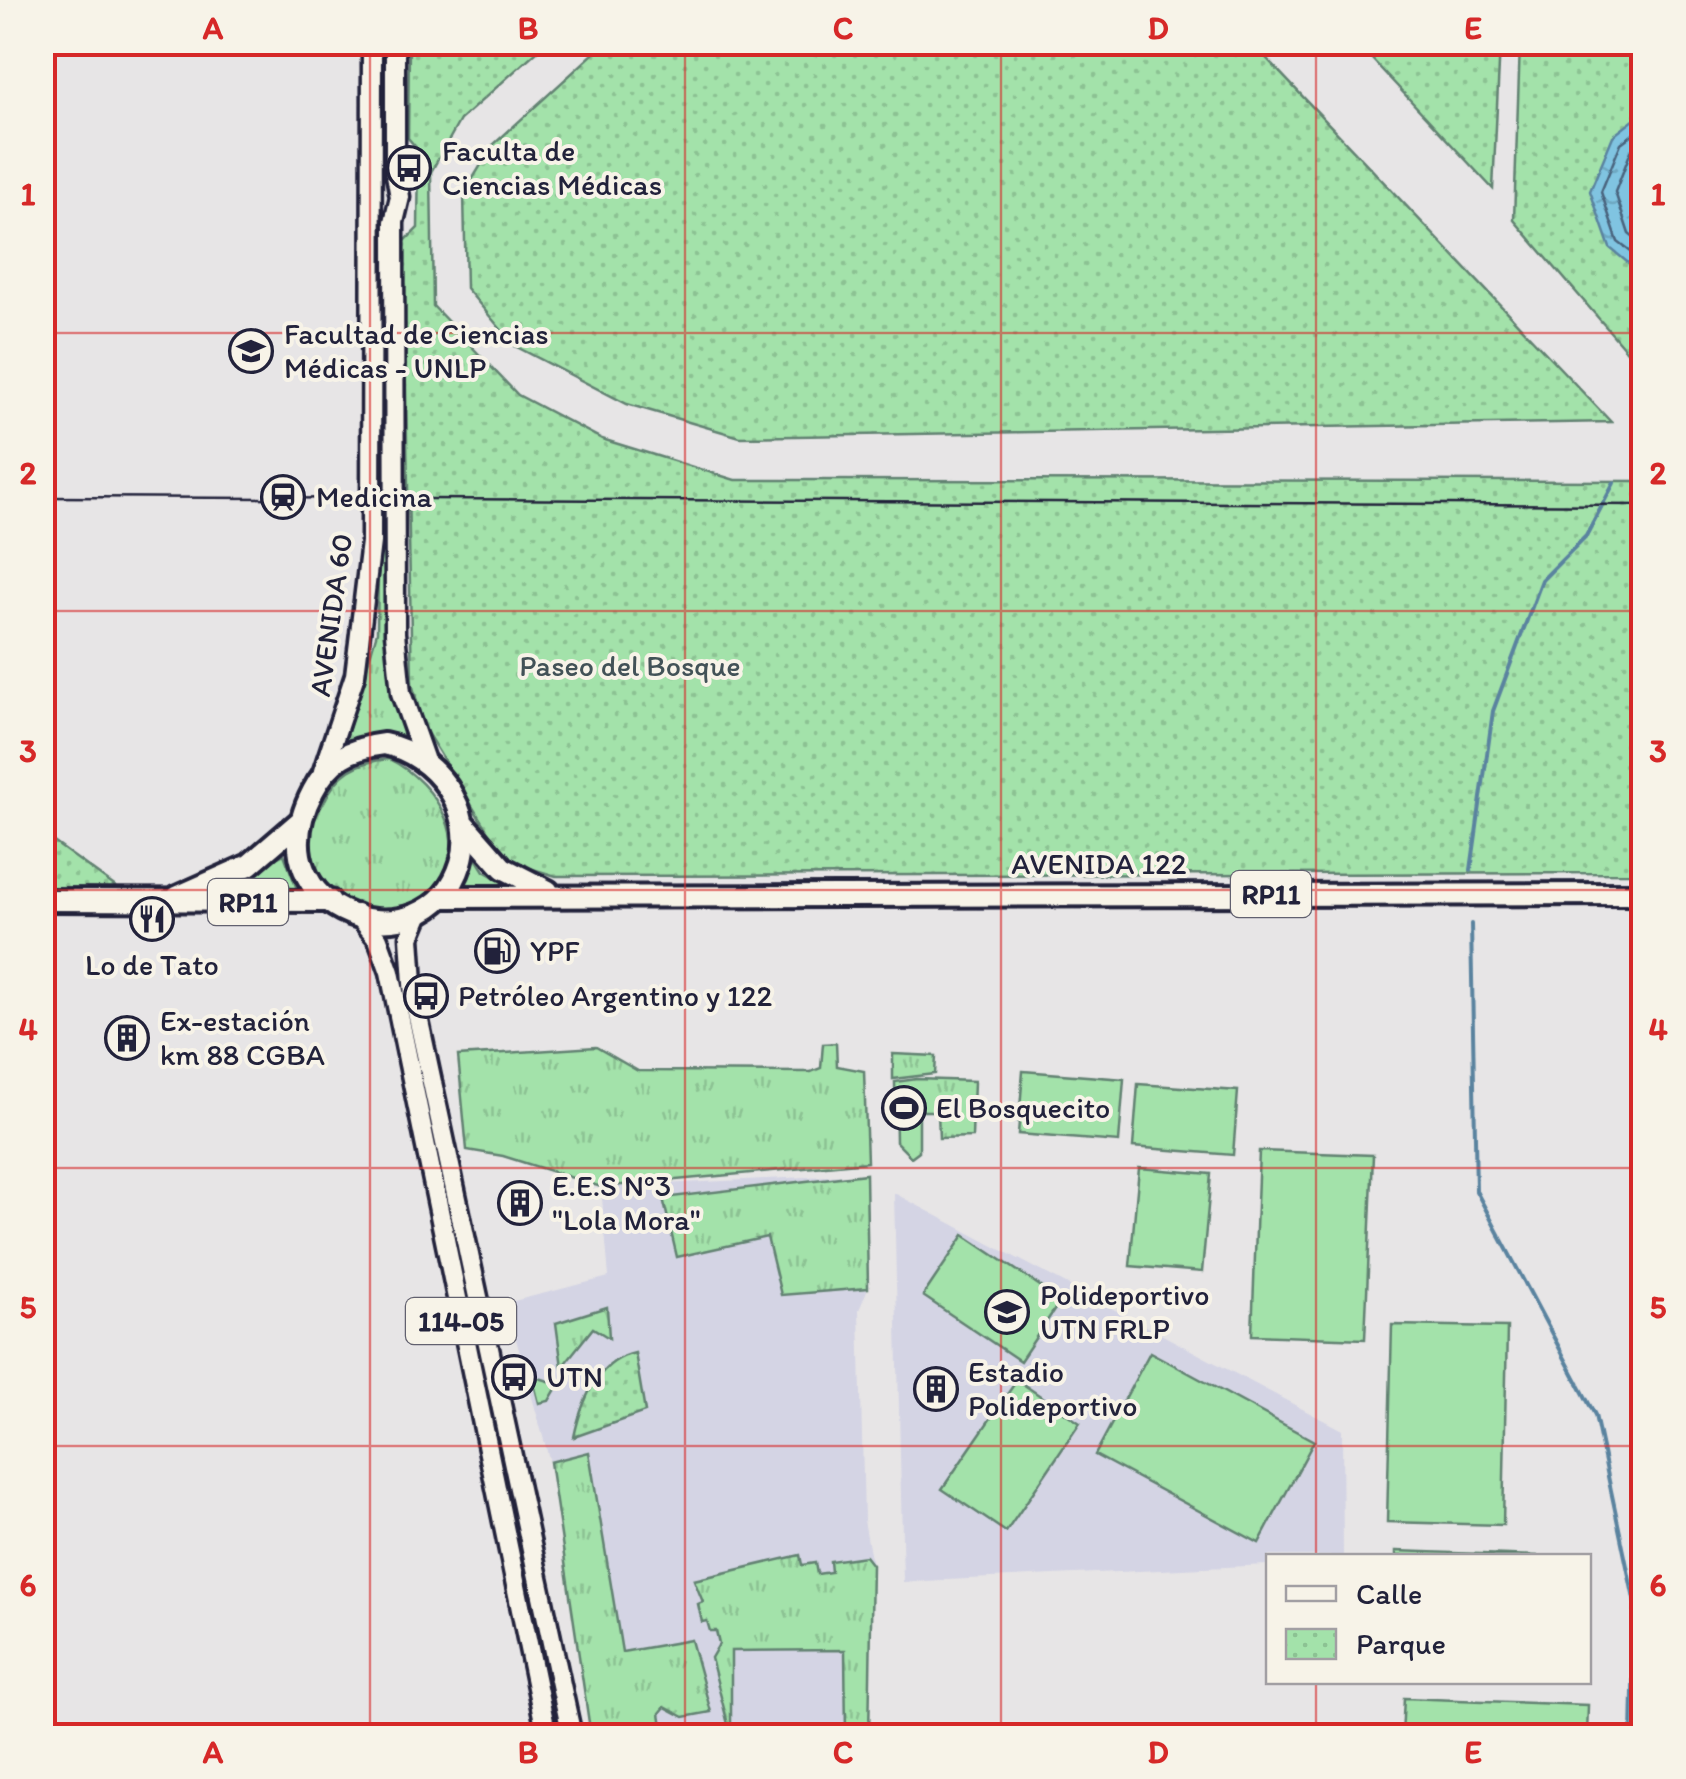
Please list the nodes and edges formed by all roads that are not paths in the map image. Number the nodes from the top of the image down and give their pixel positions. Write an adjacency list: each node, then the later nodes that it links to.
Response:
1 (372, 42): 4 (main road, AVENIDA 60)
2 (394, 42): 3 (main road, AVENIDA 60)
3 (424, 758): 4 (highway); 6 (highway, RP11)
4 (323, 771): 5 (highway, RP11)
5 (299, 822): 11 (highway, RP11); 12 (highway, RP11)
6 (466, 825): 7 (highway, AVENIDA 122 / RP11); 9 (highway)
7 (554, 894): 8 (highway, AVENIDA 122 / RP11); 9 (highway, AVENIDA 122 / RP11)
8 (1644, 894)
9 (443, 897): 14 (highway)
10 (42, 900): 12 (highway, RP11)
11 (330, 901): 12 (highway, RP11); 13 (highway, RP11)
12 (166, 902)
13 (357, 914): 14 (highway, RP11); 15 (main road, 114-05)
14 (420, 914): 16 (main road, 114-05)
15 (547, 1736)
16 (572, 1736)

